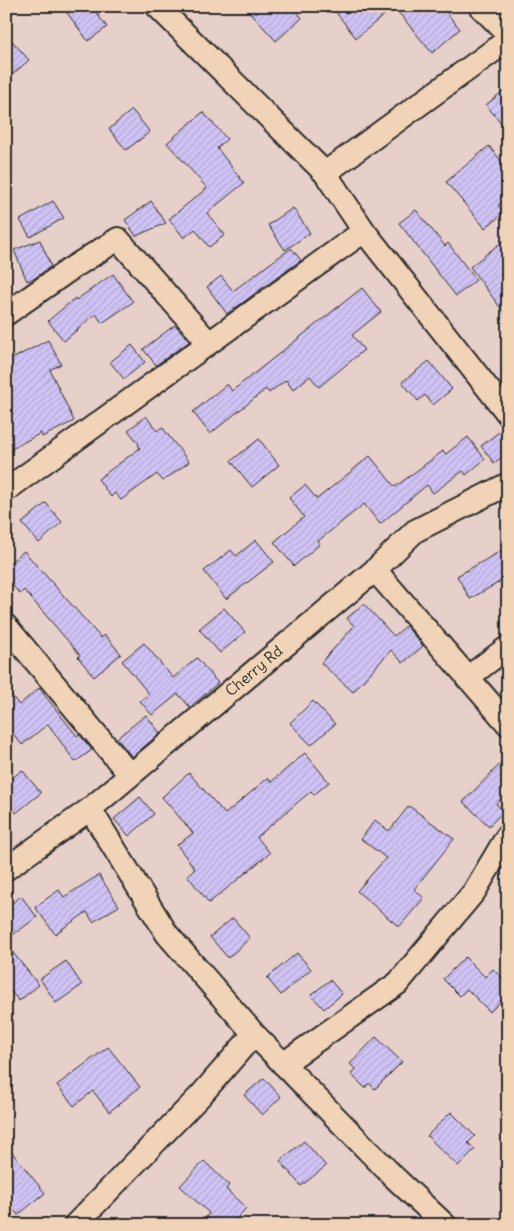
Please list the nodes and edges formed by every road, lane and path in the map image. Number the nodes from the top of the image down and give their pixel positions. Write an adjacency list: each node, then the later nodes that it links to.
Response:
1 (157, 6): 5 (street)
2 (480, 6): 3 (street)
3 (508, 34)
4 (508, 40): 5 (street)
5 (325, 173): 6 (street)
6 (364, 231): 8 (street); 9 (street)
7 (6, 314): 8 (street)
8 (209, 344): 11 (street)
9 (508, 414)
10 (508, 484): 12 (street, Cherry Rd)
11 (6, 490)
12 (375, 570): 15 (street); 17 (street, Cherry Rd)
13 (6, 626): 17 (street)
14 (508, 647): 15 (street)
15 (467, 678): 16 (street)
16 (508, 724)
17 (130, 775): 18 (street, Cherry Rd)
18 (90, 808): 20 (street, Cherry Rd); 21 (street)
19 (508, 835): 22 (street)
20 (6, 869)
21 (254, 1034): 22 (street); 23 (street)
22 (283, 1064): 24 (street)
23 (75, 1225)
24 (445, 1225)

